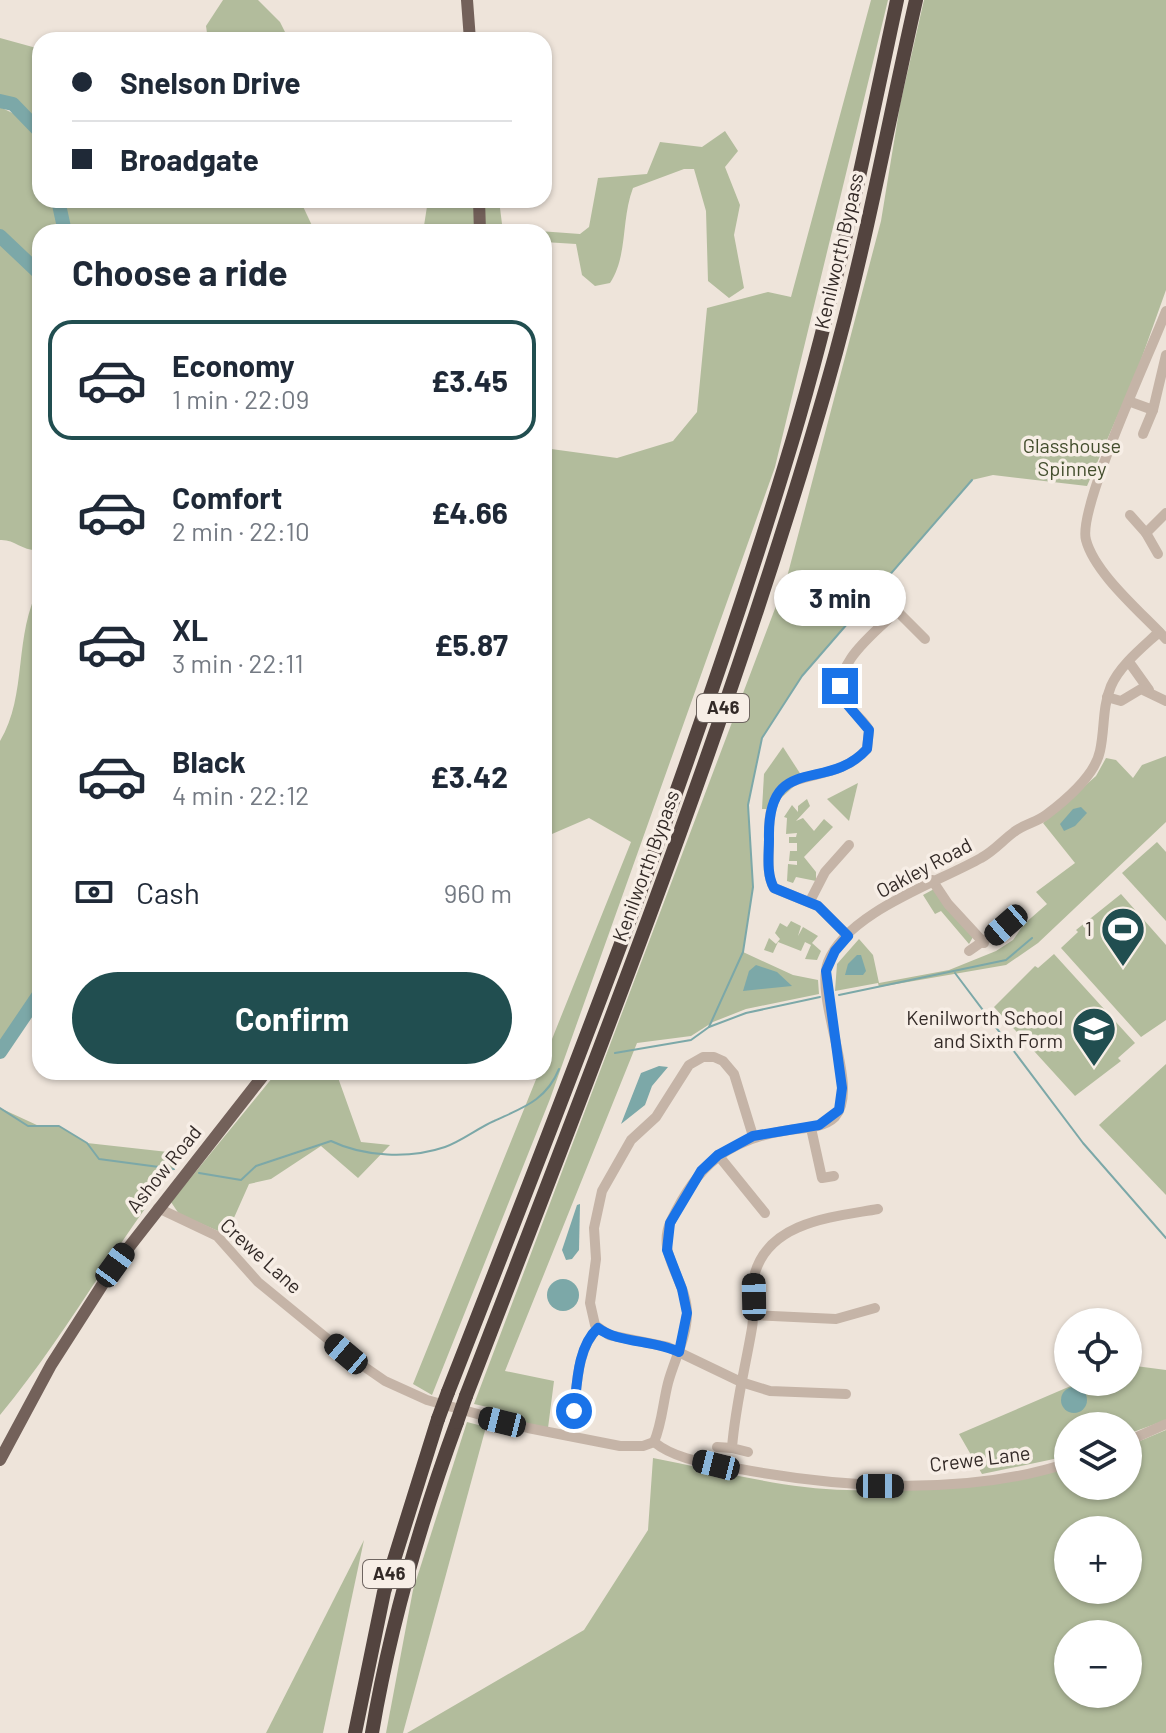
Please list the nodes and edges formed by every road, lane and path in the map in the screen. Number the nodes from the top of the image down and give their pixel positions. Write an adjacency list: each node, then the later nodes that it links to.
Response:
1 (467, 0): 4 (main road)
2 (897, 0): 50 (highway, Kenilworth Bypass / A46, bridge)
3 (916, 0): 51 (highway, Kenilworth Bypass / A46, bridge)
4 (469, 32)
5 (1166, 311): 7 (street)
6 (1166, 355): 8 (street)
7 (1131, 402): 8 (street); 14 (street)
8 (1153, 410): 9 (street)
9 (1143, 434)
10 (1166, 513): 12 (street)
11 (1130, 515): 12 (street)
12 (1146, 533): 13 (street)
13 (1158, 554)
14 (1163, 636): 16 (street)
15 (925, 639): 22 (street)
16 (1129, 662): 17 (street); 18 (street)
17 (1149, 690): 18 (street); 19 (street)
18 (1109, 693): 21 (street, Oakley Road)
19 (1166, 701)
20 (849, 845): 22 (street)
21 (932, 880): 24 (street, Oakley Road); 25 (street)
22 (810, 901): 24 (street)
23 (1006, 925): 25 (street)
24 (848, 936): 28 (street, Oakley Road)
25 (984, 943): 26 (street)
26 (969, 951)
27 (260, 1080): 32 (main road, Ashow Road)
28 (811, 1128): 29 (street); 31 (street)
29 (753, 1136): 30 (street); 37 (street)
30 (718, 1155): 34 (street); 38 (street)
31 (834, 1176)
32 (158, 1208): 44 (street, Crewe Lane); 48 (main road, Ashow Road)
33 (878, 1209): 36 (street)
34 (765, 1213)
35 (875, 1308): 36 (street)
36 (754, 1315): 39 (street)
37 (598, 1328): 38 (street); 41 (street)
38 (679, 1352): 39 (street); 44 (street)
39 (741, 1382): 40 (street); 46 (street)
40 (846, 1394)
41 (574, 1411)
42 (1166, 1424): 43 (street)
43 (1142, 1435)
44 (654, 1442): 49 (street, Crewe Lane)
45 (717, 1447): 46 (street)
46 (732, 1448): 47 (street)
47 (748, 1452)
48 (0, 1460)
49 (1054, 1466)
50 (355, 1733)
51 (372, 1733)

